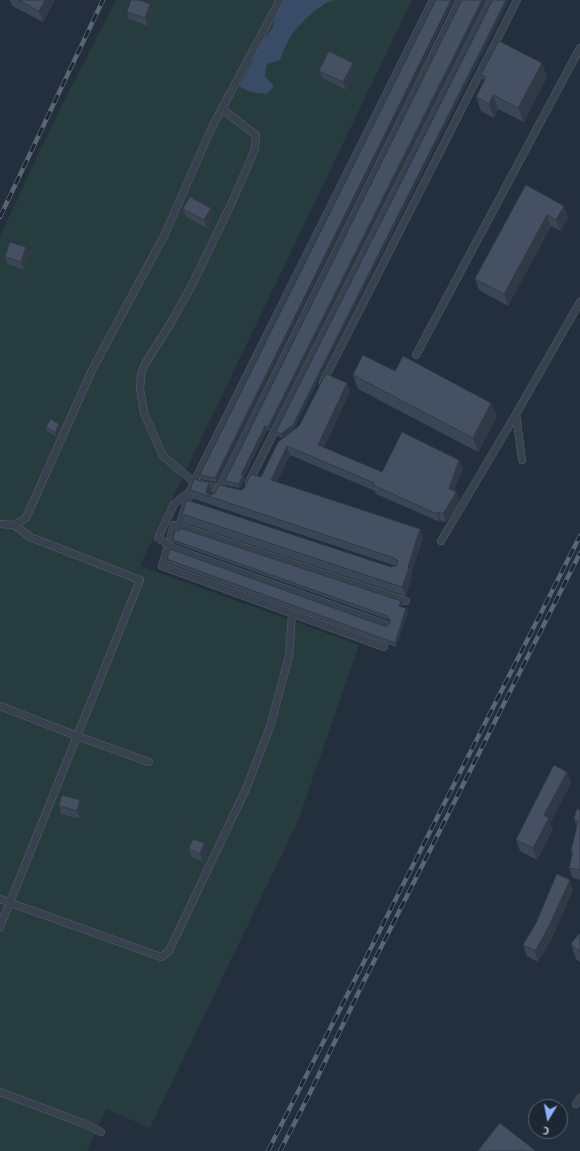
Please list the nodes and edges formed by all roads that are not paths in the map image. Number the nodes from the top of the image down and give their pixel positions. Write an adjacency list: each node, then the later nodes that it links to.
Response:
1 (280, 0): 7 (lane)
2 (433, 0): 13 (lane)
3 (460, 0): 17 (lane, bridge)
4 (491, 0): 14 (lane)
5 (517, 0): 10 (lane)
6 (580, 48): 9 (lane)
7 (222, 109): 13 (lane); 21 (lane)
8 (580, 302): 11 (lane)
9 (416, 355)
10 (320, 389)
11 (516, 414): 12 (lane); 23 (lane)
12 (522, 460)
13 (194, 482): 15 (lane); 16 (lane)
14 (246, 488)
15 (189, 492): 18 (lane); 26 (lane, bridge)
16 (236, 493)
17 (214, 499)
18 (187, 502): 19 (lane); 22 (lane)
19 (195, 504)
20 (0, 524): 21 (lane)
21 (14, 525): 29 (lane)
22 (180, 526): 24 (lane); 25 (lane)
23 (442, 541)
24 (406, 601)
25 (292, 614): 27 (lane); 32 (lane)
26 (387, 625)
27 (384, 647)
28 (0, 706): 29 (lane)
29 (77, 736): 30 (lane); 32 (lane)
30 (149, 762)
31 (0, 899): 32 (lane)
32 (10, 903): 33 (lane)
33 (0, 927)
34 (0, 1092): 35 (lane)
35 (101, 1132)

